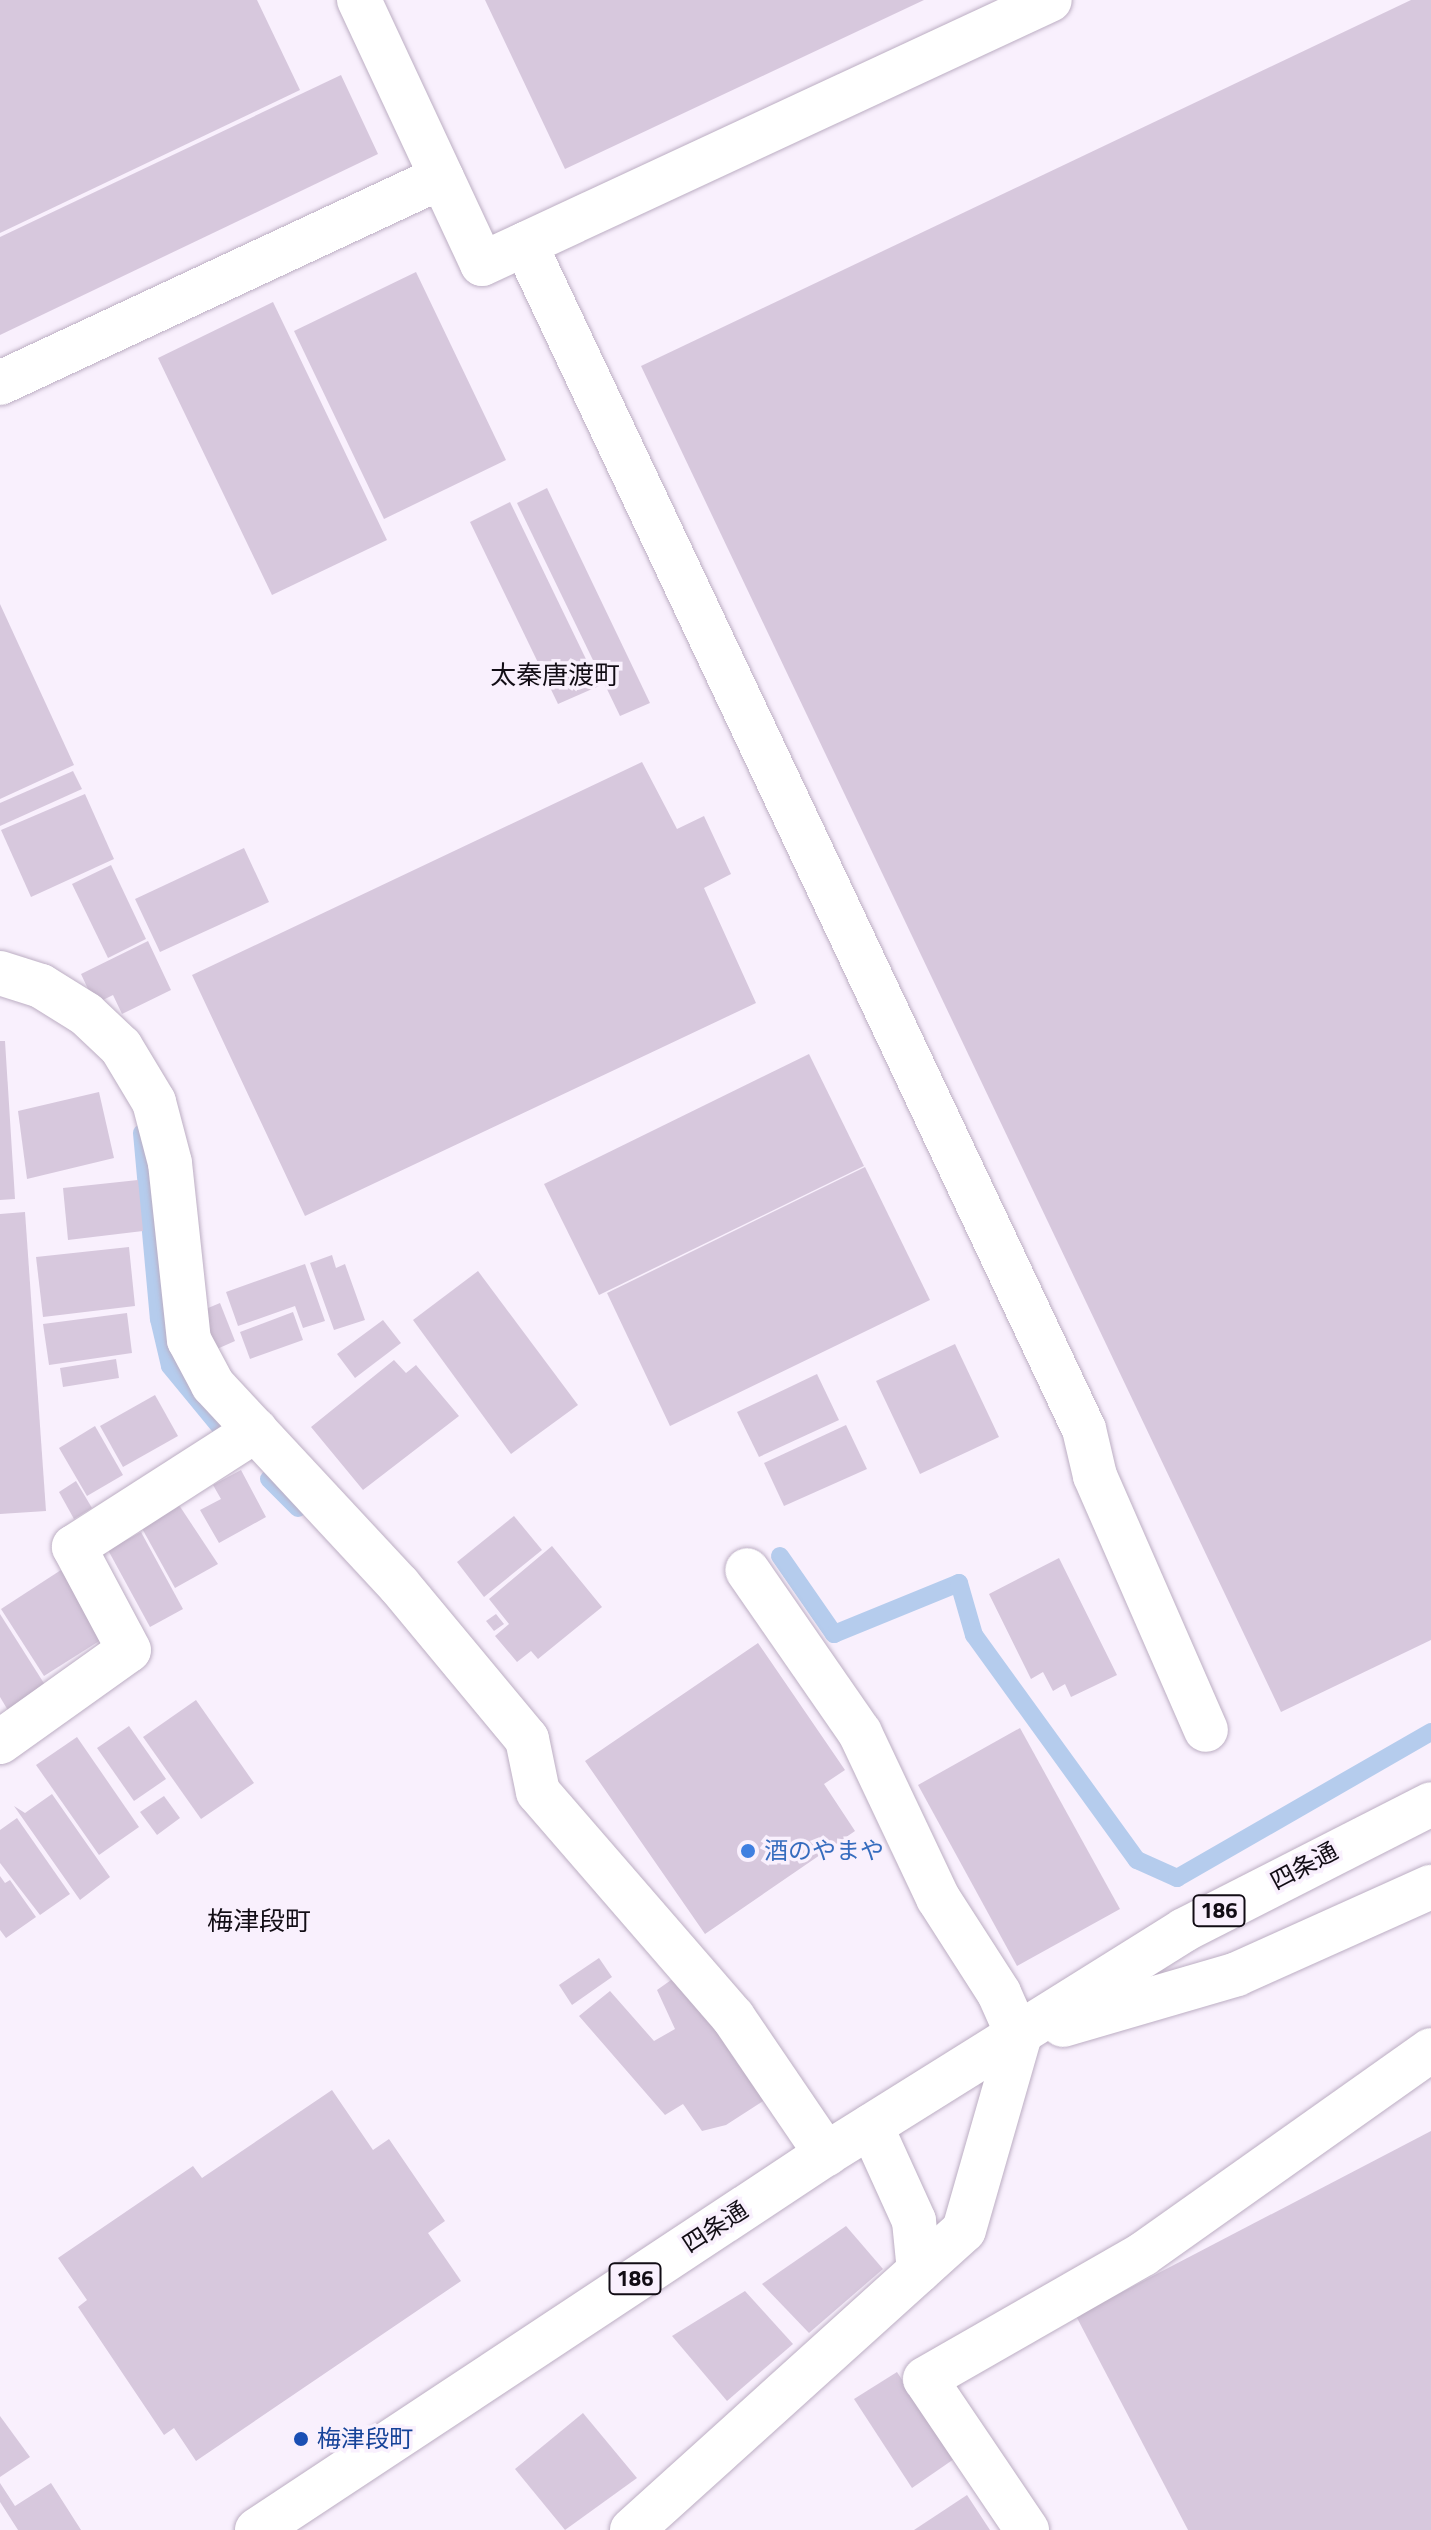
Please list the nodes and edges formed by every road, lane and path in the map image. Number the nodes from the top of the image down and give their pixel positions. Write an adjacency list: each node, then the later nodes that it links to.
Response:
1 (359, 0): 3 (street)
2 (1050, 0): 4 (street)
3 (441, 177): 4 (street); 5 (street)
4 (525, 244): 9 (street)
5 (0, 383)
6 (0, 973): 7 (street)
7 (256, 1430): 10 (street); 16 (street)
8 (747, 1570): 13 (street)
9 (1206, 1730)
10 (0, 1742)
11 (1431, 1804): 13 (street, 四条通 / 186)
12 (1431, 1887): 13 (street, 四条通 / 186)
13 (1019, 2038): 15 (street, 四条通 / 186); 17 (street)
14 (1431, 2050): 20 (street)
15 (871, 2126): 16 (street, 四条通 / 186); 17 (street)
16 (826, 2154): 18 (street, 四条通 / 186)
17 (919, 2271): 19 (street)
18 (257, 2530)
19 (632, 2530)
20 (1027, 2530)

